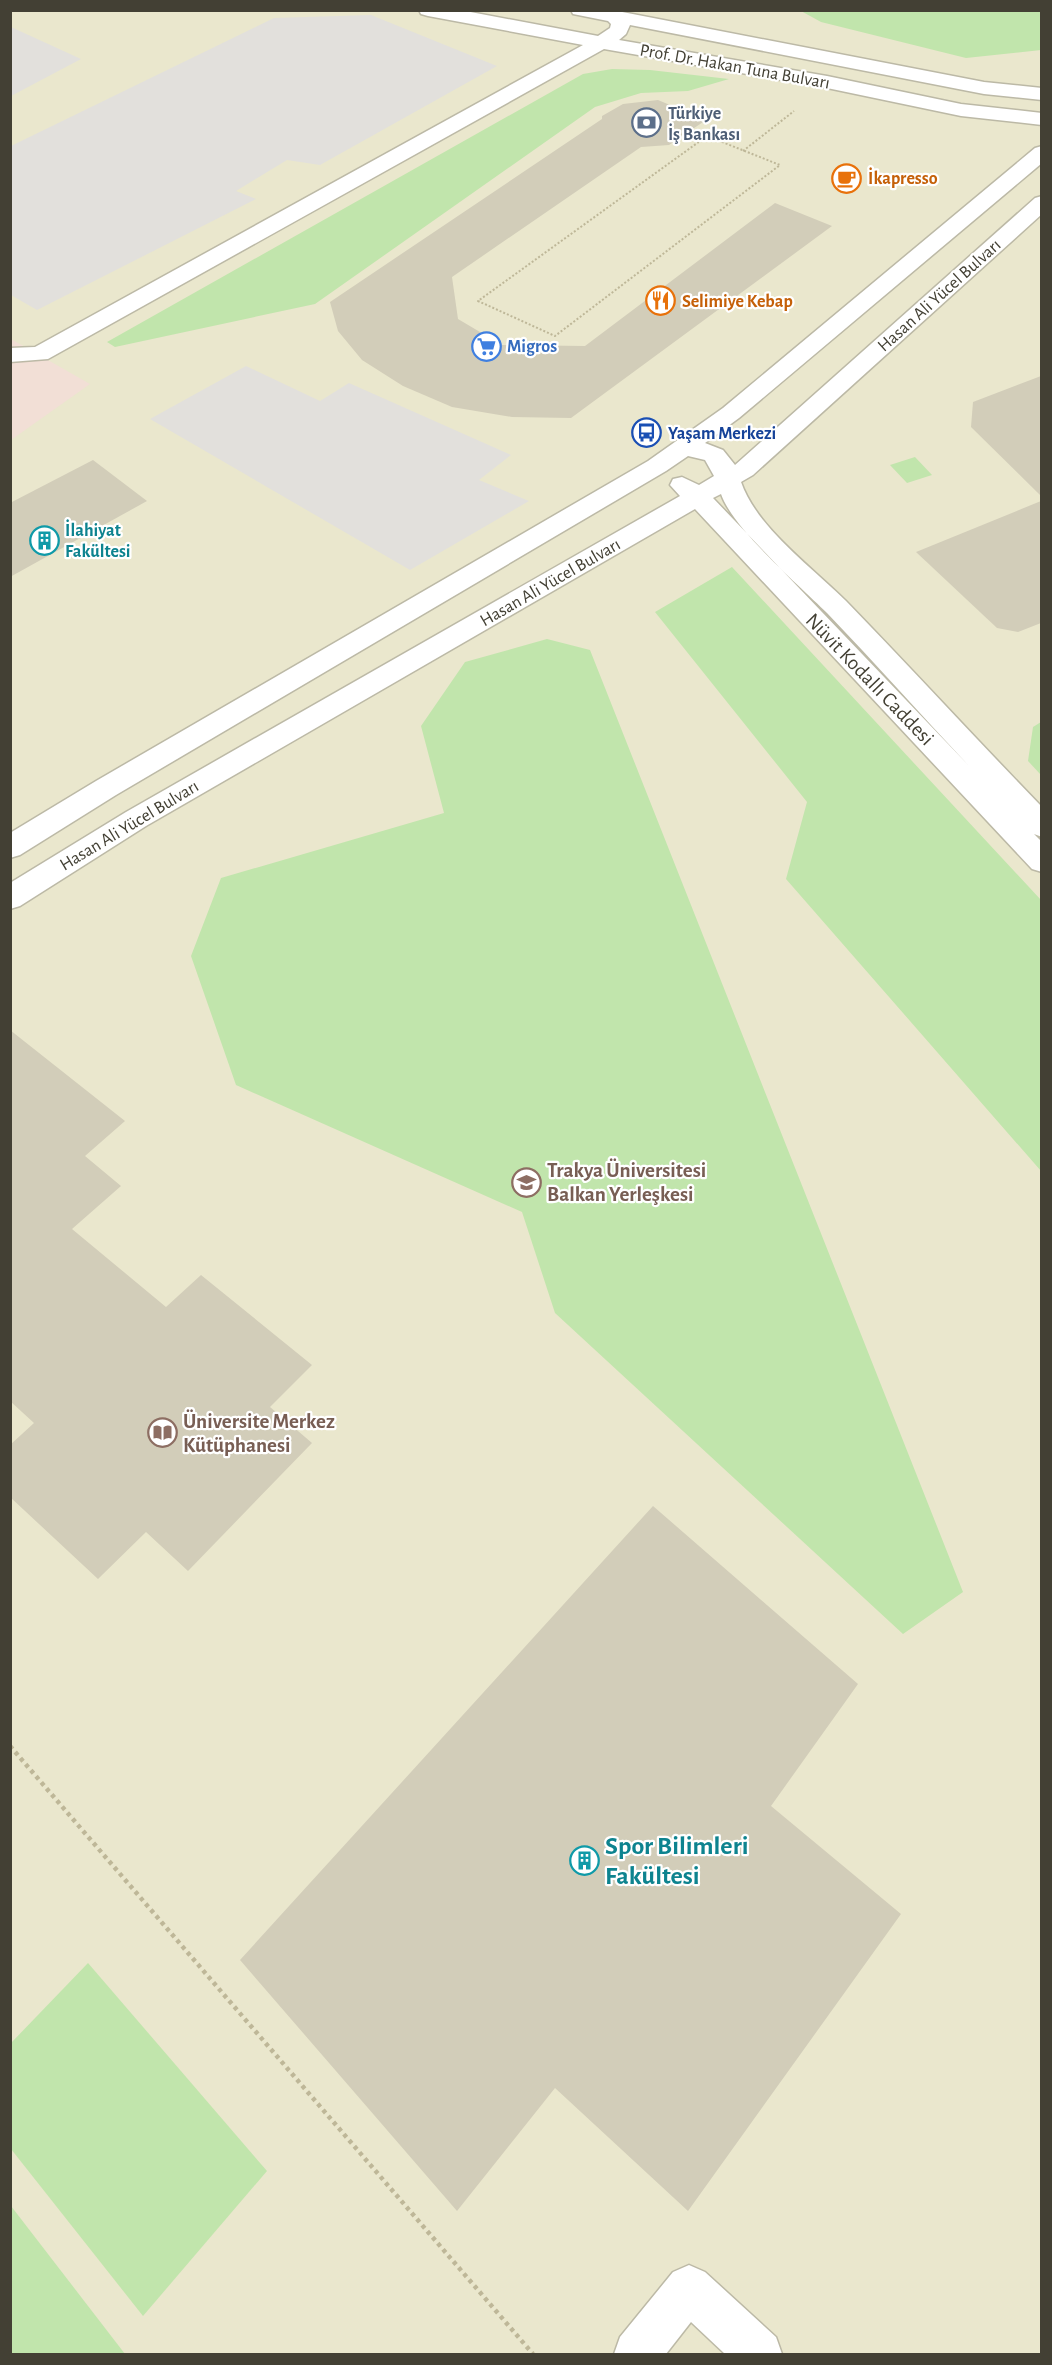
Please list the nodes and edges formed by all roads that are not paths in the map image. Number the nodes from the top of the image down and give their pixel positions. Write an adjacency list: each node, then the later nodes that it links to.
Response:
1 (428, 10): 4 (street, Prof. Dr. Hakan Tuna Bulvarı)
2 (585, 11): 3 (street, Prof. Dr. Hakan Tuna Bulvarı); 4 (street)
3 (615, 17): 5 (street); 6 (street, Prof. Dr. Hakan Tuna Bulvarı)
4 (568, 38): 5 (street, Prof. Dr. Hakan Tuna Bulvarı)
5 (598, 43): 7 (street, Prof. Dr. Hakan Tuna Bulvarı); 10 (street)
6 (1041, 94)
7 (1041, 119)
8 (1041, 152): 11 (street, Hasan Ali Yücel Bulvarı)
9 (1041, 202): 13 (street, Hasan Ali Yücel Bulvarı)
10 (10, 355)
11 (681, 448): 12 (street, Hasan Ali Yücel Bulvarı); 13 (street)
12 (657, 466): 14 (street, Nüvit Kodallı Caddesi); 16 (street, Hasan Ali Yücel Bulvarı)
13 (727, 480): 14 (street, Hasan Ali Yücel Bulvarı); 15 (street)
14 (698, 497): 17 (street, Nüvit Kodallı Caddesi); 18 (street, Hasan Ali Yücel Bulvarı)
15 (1041, 826)
16 (10, 847)
17 (1041, 861)
18 (10, 898)
19 (638, 2355): 20 (street)
20 (759, 2355)

